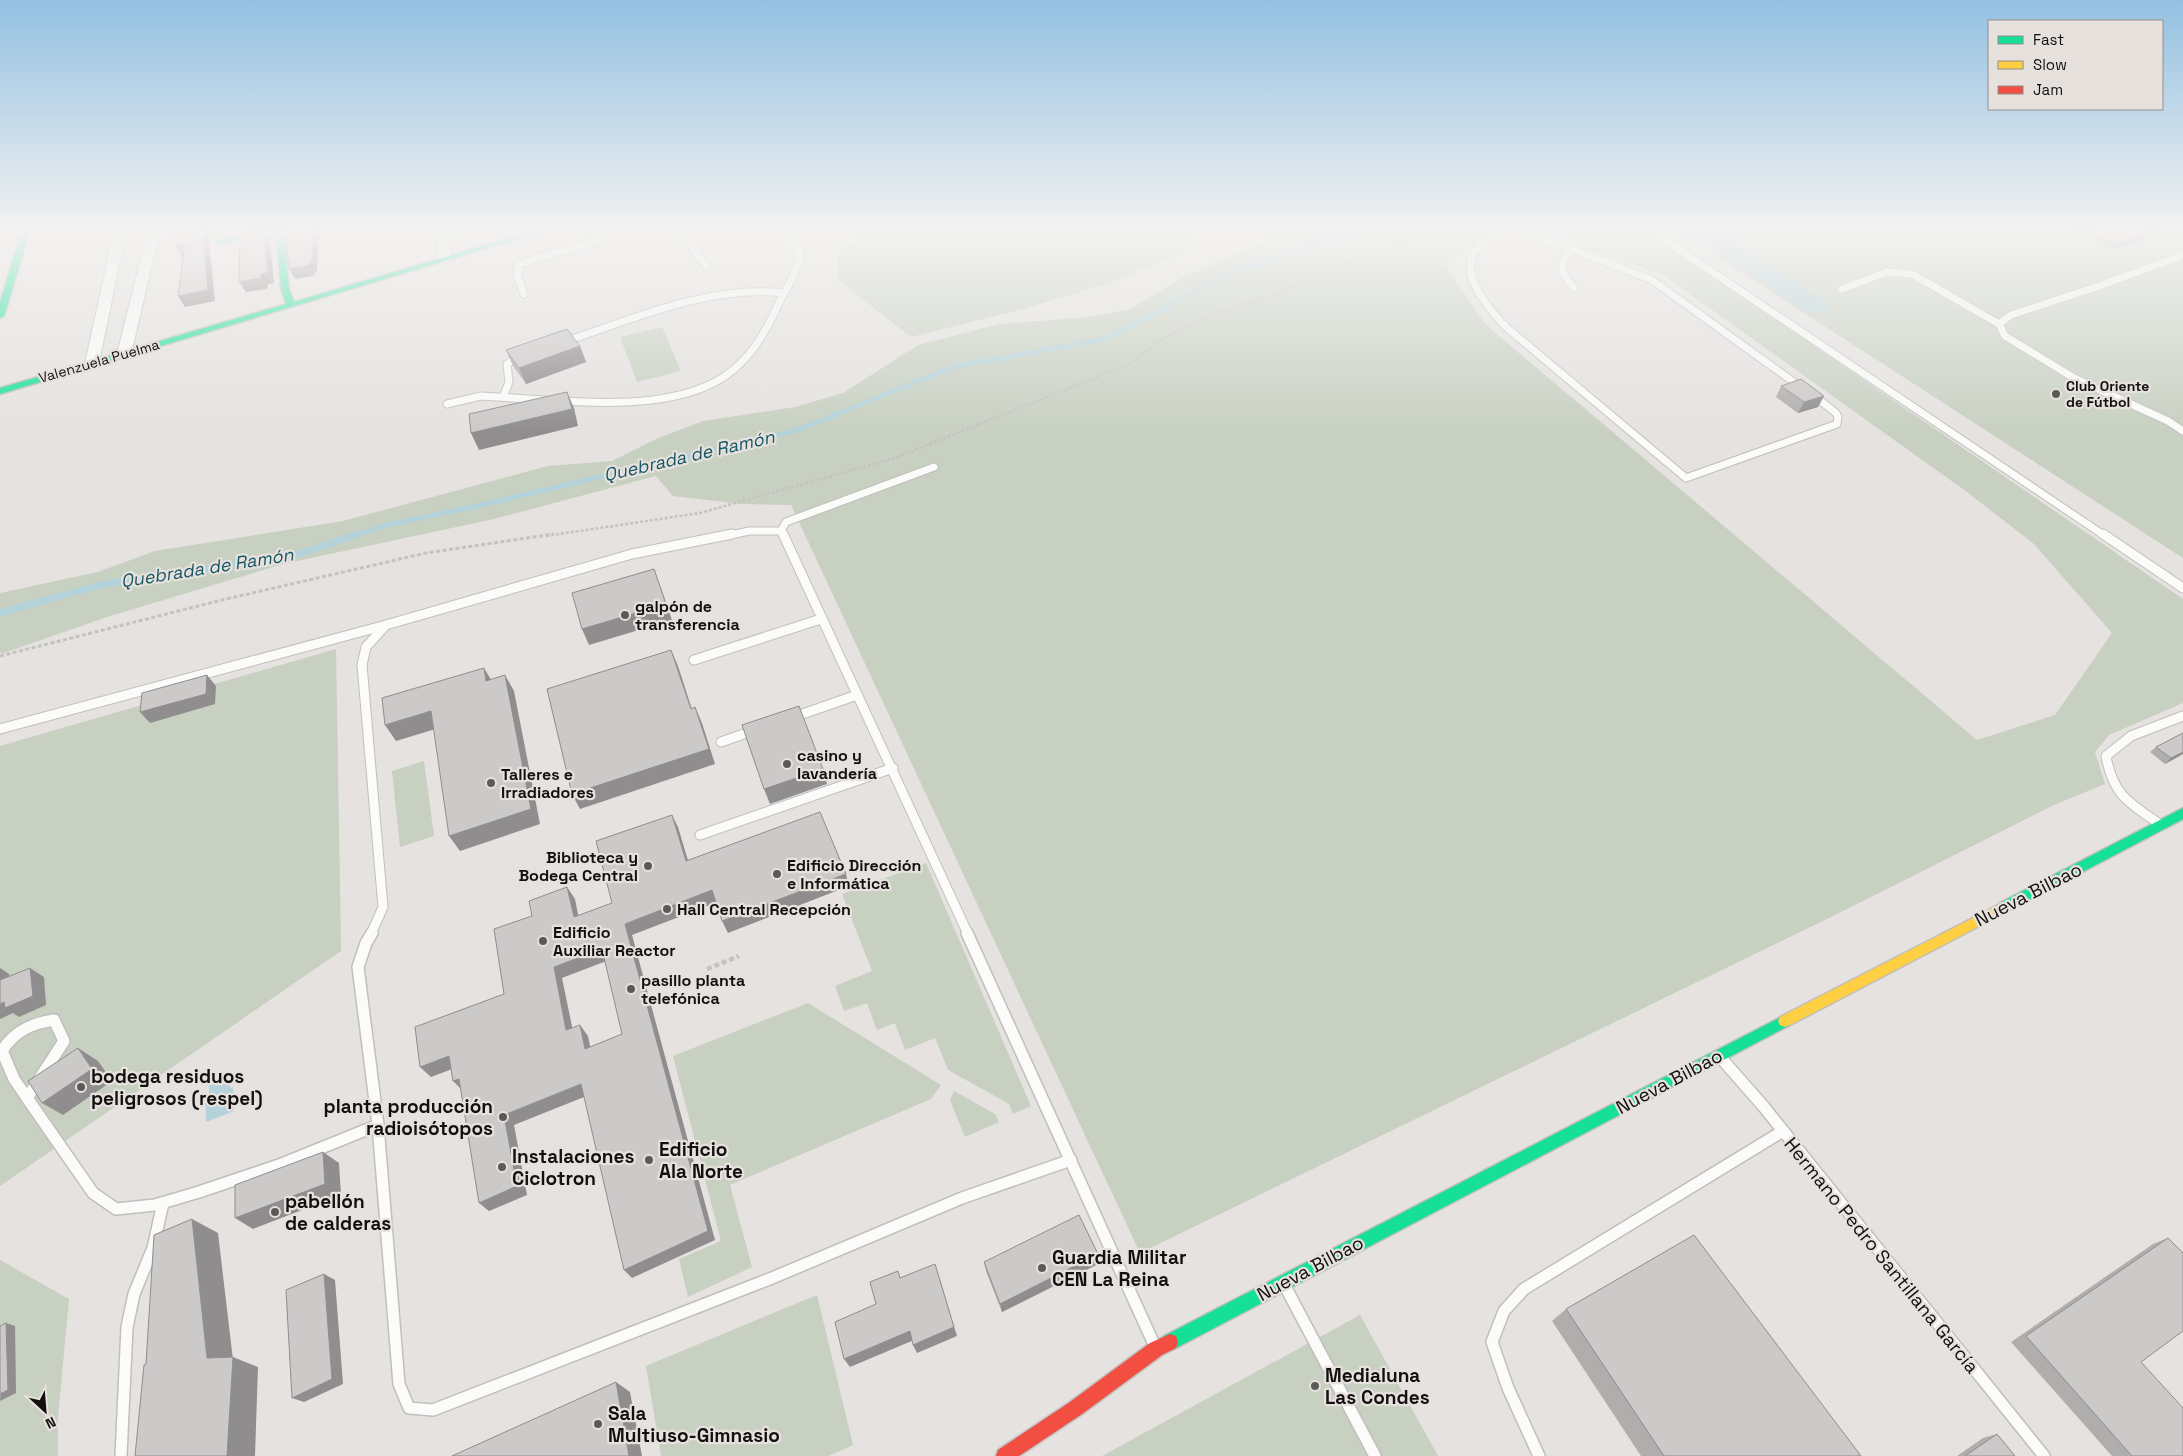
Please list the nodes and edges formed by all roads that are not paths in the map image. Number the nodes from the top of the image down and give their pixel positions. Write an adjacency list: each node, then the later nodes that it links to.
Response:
1 (5, 298): 14 (street)
2 (106, 298): 19 (street)
3 (139, 298): 17 (street)
4 (288, 298): 13 (street)
5 (315, 298): 13 (street, Valenzuela Puelma)
6 (705, 298): 16 (lane)
7 (781, 298): 21 (lane)
8 (1482, 298): 9 (lane)
9 (1677, 298)
10 (1751, 298): 26 (lane)
11 (1954, 298): 15 (lane)
12 (2063, 298): 15 (lane)
13 (291, 305): 17 (street, Valenzuela Puelma)
14 (0, 316)
15 (1999, 324): 23 (lane)
16 (561, 343)
17 (124, 354): 19 (street, Valenzuela Puelma)
18 (524, 354): 21 (lane)
19 (92, 363): 20 (street, Valenzuela Puelma)
20 (0, 390)
21 (503, 397): 22 (lane)
22 (448, 404)
23 (2183, 431)
24 (934, 468): 25 (lane)
25 (781, 531): 27 (lane); 28 (lane)
26 (2183, 588)
27 (821, 619): 29 (lane); 30 (lane)
28 (386, 625): 34 (lane); 42 (lane)
29 (694, 660)
30 (857, 695): 32 (lane); 36 (lane)
31 (2183, 716): 38 (lane)
32 (784, 720)
33 (766, 726): 35 (lane)
34 (0, 729)
35 (721, 742)
36 (892, 768): 39 (lane); 44 (lane)
37 (2183, 813): 38 (street, Nueva Bilbao)
38 (2161, 825): 40 (street, Nueva Bilbao)
39 (700, 835)
40 (1719, 1055): 43 (lane, Hermano Pedro Santillana García); 46 (street, Nueva Bilbao)
41 (27, 1099): 41 (lane); 45 (lane)
42 (378, 1126): 44 (lane); 45 (lane)
43 (1783, 1131): 51 (lane); 52 (lane, Hermano Pedro Santillana García)
44 (1071, 1160): 47 (lane)
45 (163, 1202): 48 (lane)
46 (1283, 1282): 47 (street, Nueva Bilbao); 50 (lane)
47 (1156, 1348): 49 (street, Nueva Bilbao)
48 (121, 1456)
49 (1004, 1456)
50 (1374, 1456)
51 (1539, 1456)
52 (2044, 1456)

